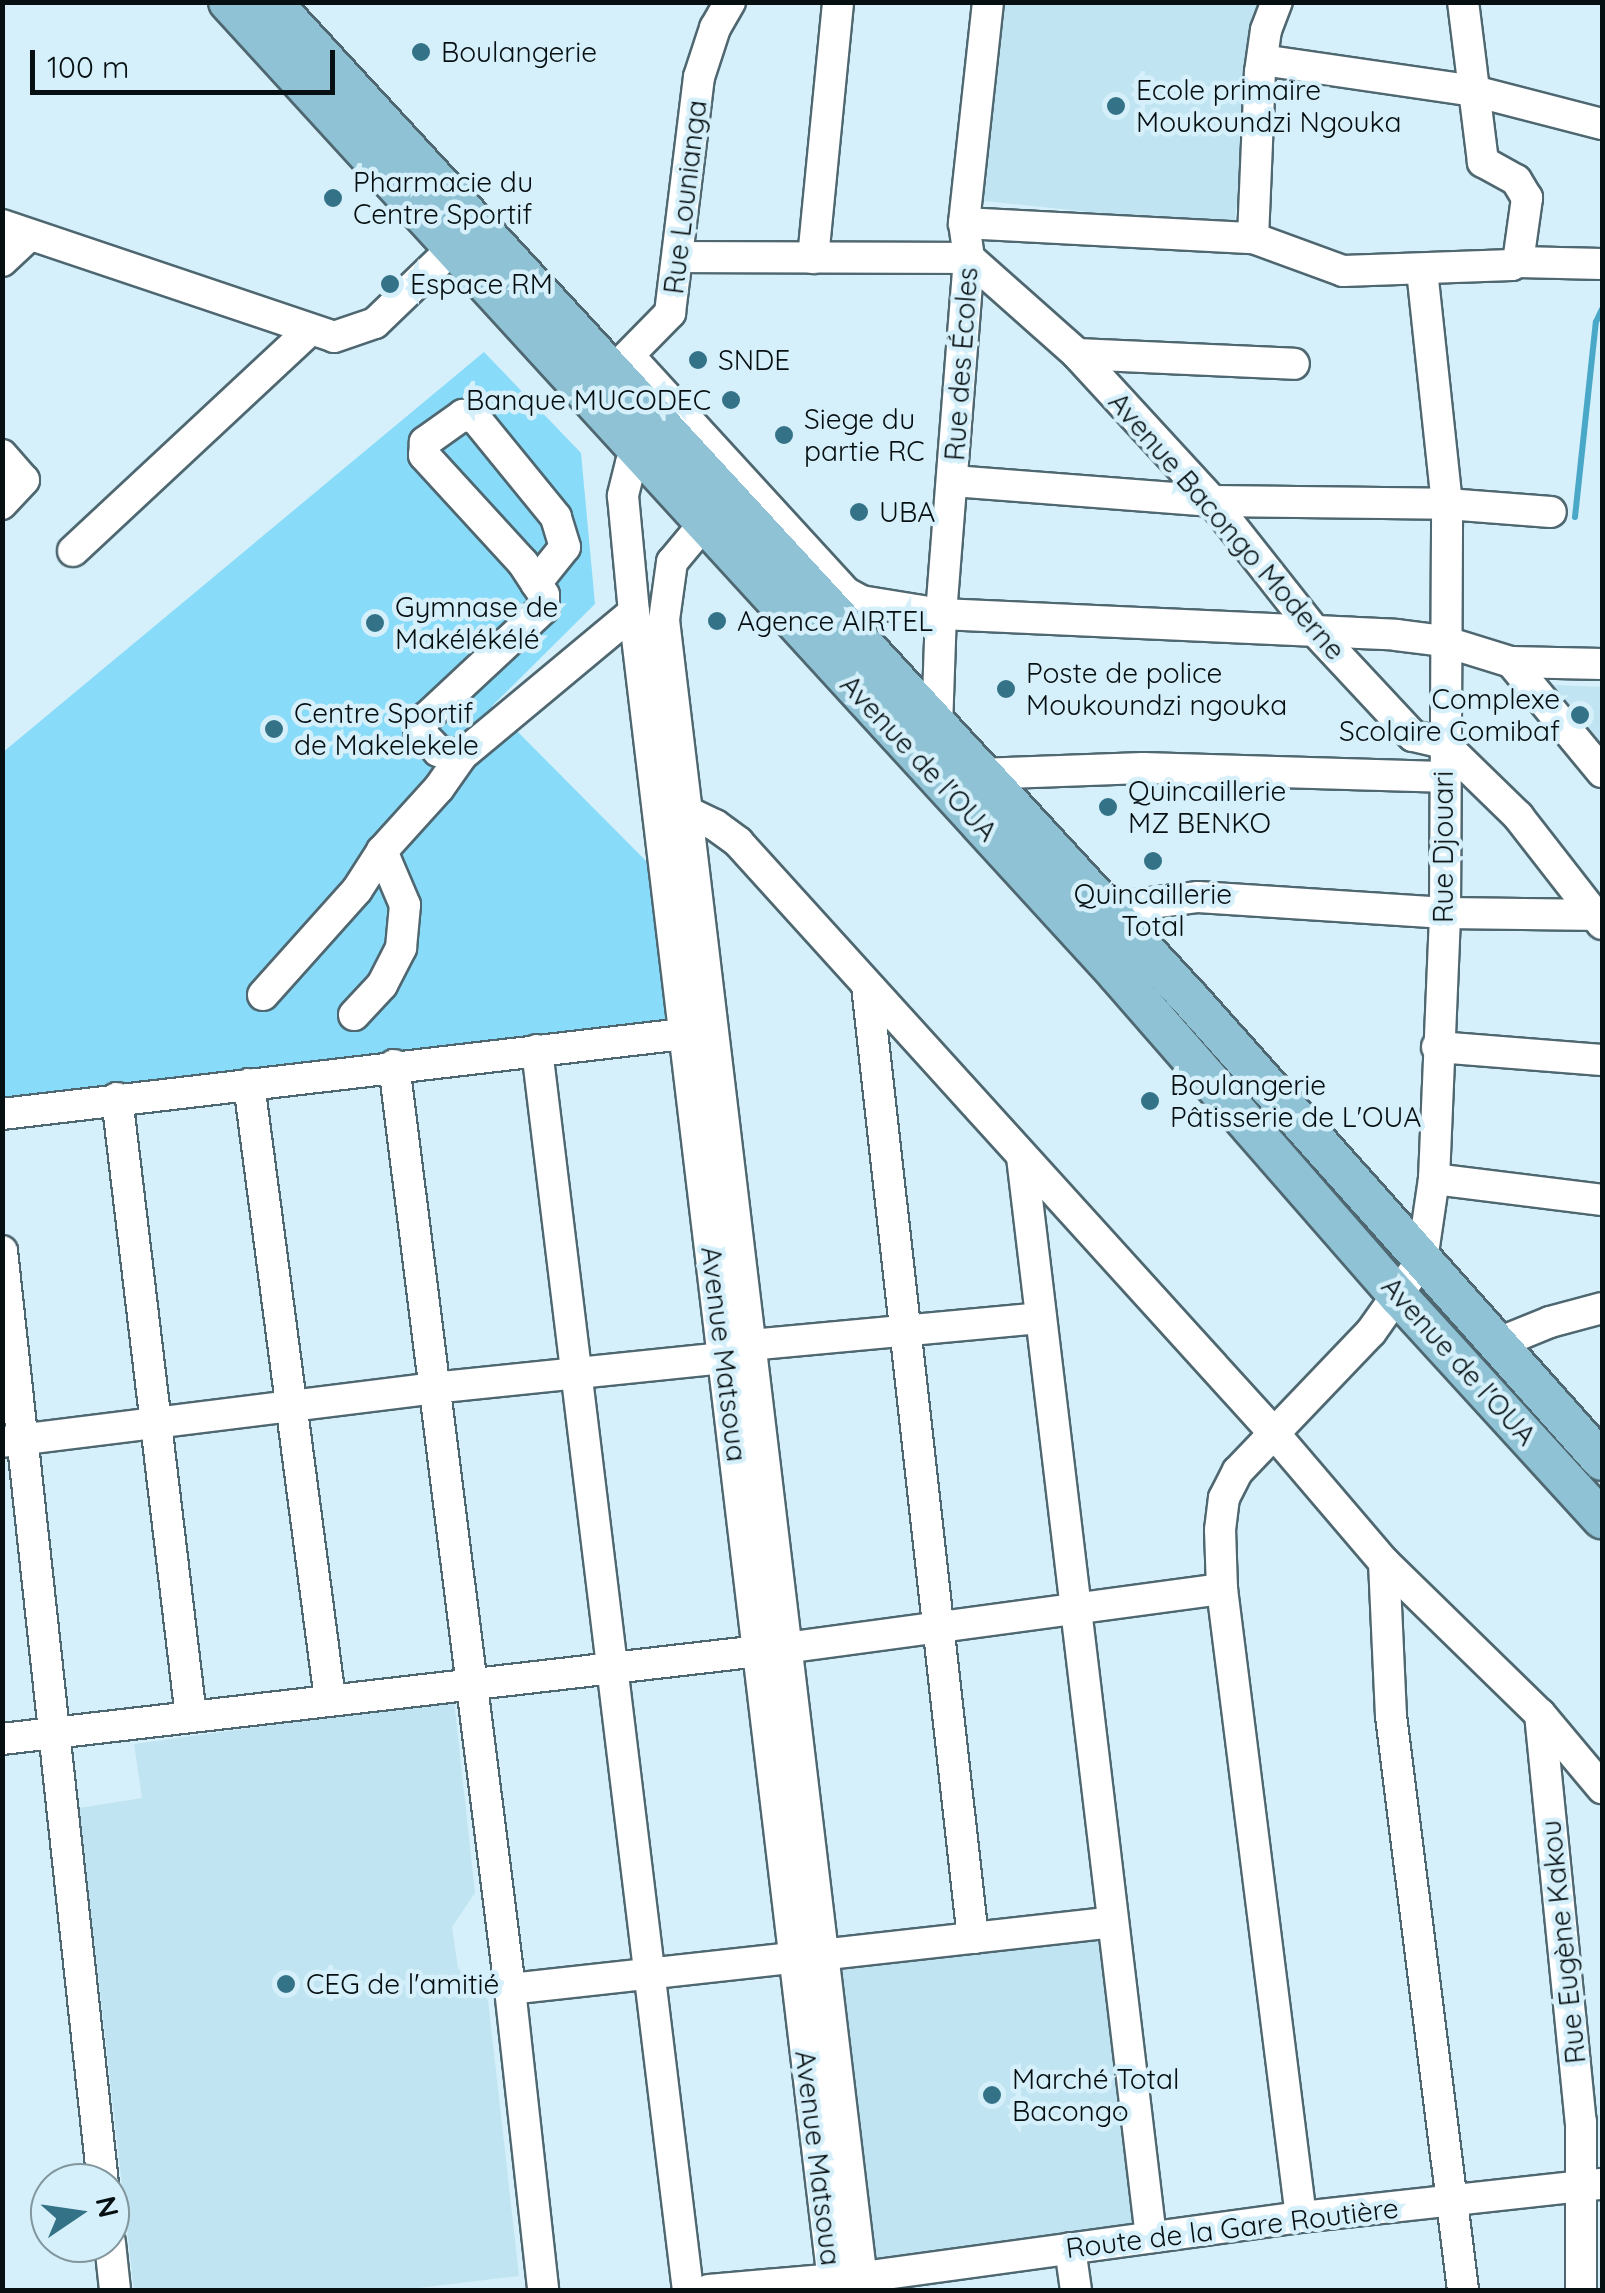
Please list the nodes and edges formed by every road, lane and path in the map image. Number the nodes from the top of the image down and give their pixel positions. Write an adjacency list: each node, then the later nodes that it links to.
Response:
1 (228, 2): 14 (main road, Avenue de l'OUA)
2 (272, 2): 25 (main road, Avenue de l'OUA)
3 (730, 2): 15 (street, Rue Lounianga)
4 (838, 2): 16 (street)
5 (988, 2): 11 (street, Rue des Écoles)
6 (1277, 2): 8 (street)
7 (1463, 2): 9 (street)
8 (1262, 60): 9 (street); 13 (street)
9 (1474, 91): 10 (street); 19 (street)
10 (1602, 124)
11 (964, 223): 13 (street); 17 (street, Rue des Écoles)
12 (16, 230): 18 (street); 22 (street)
13 (1254, 238): 21 (street)
14 (452, 249): 22 (street); 26 (main road, Avenue de l'OUA)
15 (679, 256): 16 (street); 25 (street, Rue Lounianga)
16 (813, 258): 17 (street)
17 (970, 258): 23 (street, Avenue Bacongo Moderne); 29 (street, Rue des Écoles)
18 (2, 261)
19 (1518, 262): 20 (street); 21 (street)
20 (1602, 264)
21 (1422, 270): 32 (street, Rue Djouari)
22 (308, 332): 35 (street)
23 (1077, 354): 24 (street); 30 (street, Avenue Bacongo Moderne)
24 (1294, 364)
25 (621, 365): 26 (main road, Avenue de l'OUA); 27 (street)
26 (648, 440): 27 (main road, Avenue de l'OUA); 33 (main road, Avenue de l'OUA); 38 (street, Avenue Matsoua)
27 (700, 453): 33 (main road, Avenue de l'OUA); 37 (street)
28 (2, 455): 31 (street)
29 (953, 482): 30 (street); 39 (street, Rue des Écoles)
30 (1212, 501): 32 (street); 40 (street, Avenue Bacongo Moderne)
31 (2, 504)
32 (1447, 504): 34 (street); 41 (street, Rue Djouari)
33 (715, 510): 37 (main road, Avenue de l'OUA); 51 (street, Avenue Matsoua); 72 (main road, Avenue de l'OUA)
34 (1551, 512)
35 (74, 551)
36 (536, 583): 36 (street); 46 (street)
37 (836, 600): 39 (street); 44 (main road, Avenue de l'OUA)
38 (634, 612): 46 (street); 50 (street, Avenue Matsoua)
39 (942, 614): 40 (street); 44 (street, Rue des Écoles)
40 (1314, 630): 41 (street); 45 (street, Avenue Bacongo Moderne)
41 (1443, 641): 42 (street); 45 (street, Rue Djouari)
42 (1511, 662): 43 (street); 47 (street)
43 (1602, 664)
44 (938, 727): 48 (main road, Avenue de l'OUA)
45 (1443, 743): 49 (street, Rue Djouari); 55 (street, Avenue Bacongo Moderne)
46 (461, 756): 52 (street)
47 (1602, 772)
48 (979, 774): 49 (street); 53 (main road, Avenue de l'OUA)
49 (1442, 777): 54 (street, Rue Djouari)
50 (654, 800): 51 (street); 59 (street, Avenue Matsoua)
51 (686, 808): 56 (street); 77 (street, Avenue Matsoua)
52 (382, 851): 57 (street); 58 (street)
53 (1106, 909): 54 (street); 71 (main road, Avenue de l'OUA)
54 (1445, 912): 55 (street); 60 (street, Rue Djouari)
55 (1600, 918)
56 (867, 986): 67 (street); 75 (street)
57 (263, 995)
58 (354, 1015)
59 (683, 1034): 61 (street); 77 (street, Avenue Matsoua)
60 (1438, 1047): 62 (street); 68 (street, Rue Djouari)
61 (537, 1050): 63 (street); 78 (street)
62 (1602, 1060)
63 (394, 1065): 64 (street); 79 (street)
64 (249, 1084): 65 (street); 80 (street)
65 (117, 1098): 66 (street); 81 (street)
66 (2, 1114)
67 (1022, 1156): 74 (street); 82 (street)
68 (1434, 1179): 69 (street); 71 (street, Rue Djouari)
69 (1602, 1200)
70 (2, 1250): 83 (street)
71 (1422, 1260): 72 (street, Rue Djouari); 76 (main road, Avenue de l'OUA)
72 (1399, 1297): 82 (street, Rue Djouari); 85 (main road, Avenue de l'OUA)
73 (1602, 1308): 76 (street)
74 (1041, 1318): 75 (street); 88 (street)
75 (902, 1329): 77 (street); 89 (street)
76 (1496, 1344): 84 (main road, Avenue de l'OUA)
77 (737, 1352): 78 (street); 90 (street, Avenue Matsoua)
78 (576, 1374): 79 (street); 91 (street)
79 (433, 1388): 80 (street); 92 (street)
80 (294, 1409): 81 (street); 93 (street)
81 (156, 1426): 83 (street); 95 (street)
82 (1272, 1431): 86 (street); 87 (street, Rue Djouari)
83 (14, 1442): 96 (street)
84 (1602, 1461)
85 (1602, 1520)
86 (1384, 1562): 94 (street); 106 (street)
87 (1222, 1589): 88 (street); 107 (street, Rue Djouari)
88 (1072, 1607): 89 (street); 99 (street)
89 (937, 1625): 90 (street); 100 (street)
90 (773, 1649): 91 (street); 101 (street, Avenue Matsoua)
91 (612, 1667): 92 (street); 102 (street)
92 (471, 1682): 93 (street); 103 (street)
93 (330, 1699): 95 (street)
94 (1540, 1714): 98 (street); 105 (street, Rue Eugène Kakou)
95 (191, 1716): 96 (street)
96 (55, 1734): 97 (street); 104 (street)
97 (2, 1739)
98 (1602, 1788)
99 (1112, 1922): 100 (street); 108 (street)
100 (973, 1938): 101 (street)
101 (807, 1956): 102 (street); 111 (street, Avenue Matsoua)
102 (650, 1972): 103 (street); 114 (street)
103 (510, 1989): 113 (street)
104 (102, 2163)
105 (1593, 2184): 106 (street, Route de la Gare Routière); 118 (street, Rue Eugène Kakou)
106 (1452, 2200): 107 (street, Route de la Gare Routière); 117 (street)
107 (1301, 2217): 108 (street, Route de la Gare Routière)
108 (1151, 2237): 109 (street, Route de la Gare Routière)
109 (1070, 2248): 111 (street, Route de la Gare Routière); 116 (street)
110 (112, 2263): 112 (street)
111 (848, 2284): 115 (street, Route de la Gare Routière)
112 (115, 2290)
113 (542, 2290)
114 (688, 2290)
115 (710, 2290)
116 (1076, 2290)
117 (1463, 2290)
118 (1581, 2290)

